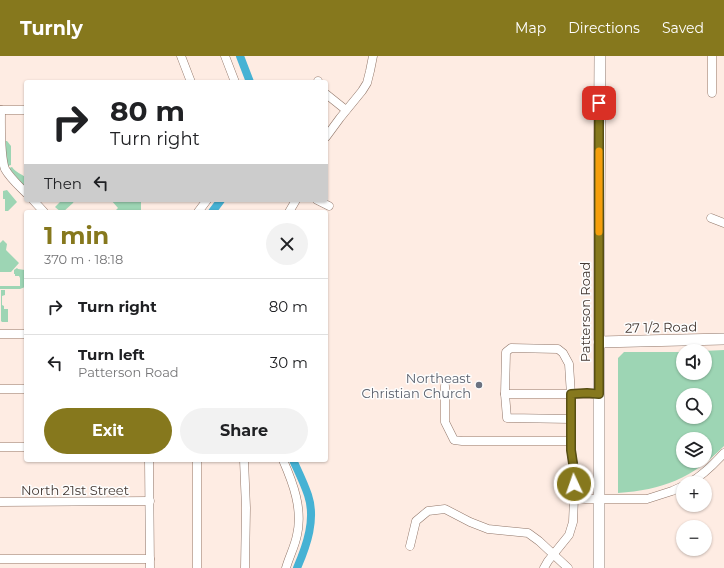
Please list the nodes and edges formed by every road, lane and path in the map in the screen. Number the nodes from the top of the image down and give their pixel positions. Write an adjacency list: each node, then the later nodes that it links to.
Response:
1 (181, 56): 6 (street)
2 (225, 56): 7 (street)
3 (373, 56): 12 (street)
4 (600, 56): 26 (main road, Patterson Road)
5 (712, 56): 8 (street)
6 (190, 80)
7 (233, 80)
8 (712, 93)
9 (328, 96): 12 (street)
10 (0, 110): 11 (street); 14 (street)
11 (24, 110)
12 (346, 110): 13 (street)
13 (328, 134)
14 (24, 191)
15 (34, 202): 19 (street)
16 (206, 202): 20 (street)
17 (321, 202): 18 (street)
18 (329, 206)
19 (42, 210)
20 (200, 210)
21 (711, 218): 22 (street)
22 (724, 223)
23 (0, 334): 24 (street)
24 (24, 334)
25 (724, 340): 26 (main road, 27 1/2 Road)
26 (599, 342): 32 (main road, Patterson Road)
27 (445, 386): 34 (street)
28 (0, 389): 29 (street)
29 (24, 389)
30 (505, 394): 31 (street); 31 (street); 33 (street)
31 (571, 394): 32 (street); 33 (street)
32 (599, 394): 45 (main road, Patterson Road)
33 (571, 419): 34 (street)
34 (571, 441): 44 (street)
35 (0, 447): 36 (street)
36 (24, 447)
37 (724, 453): 42 (street)
38 (149, 462): 46 (street)
39 (197, 462): 52 (street)
40 (244, 462): 53 (street)
41 (284, 462): 54 (street)
42 (700, 476)
43 (676, 489): 45 (street)
44 (574, 498): 45 (street); 49 (street)
45 (599, 499): 57 (main road, Patterson Road)
46 (150, 501): 47 (street, North 21st Street); 51 (street)
47 (0, 502)
48 (410, 546): 49 (street)
49 (554, 554): 55 (street); 56 (street)
50 (0, 559): 51 (street)
51 (150, 564)
52 (197, 568)
53 (246, 568)
54 (286, 568)
55 (544, 568)
56 (568, 568)
57 (599, 568)

